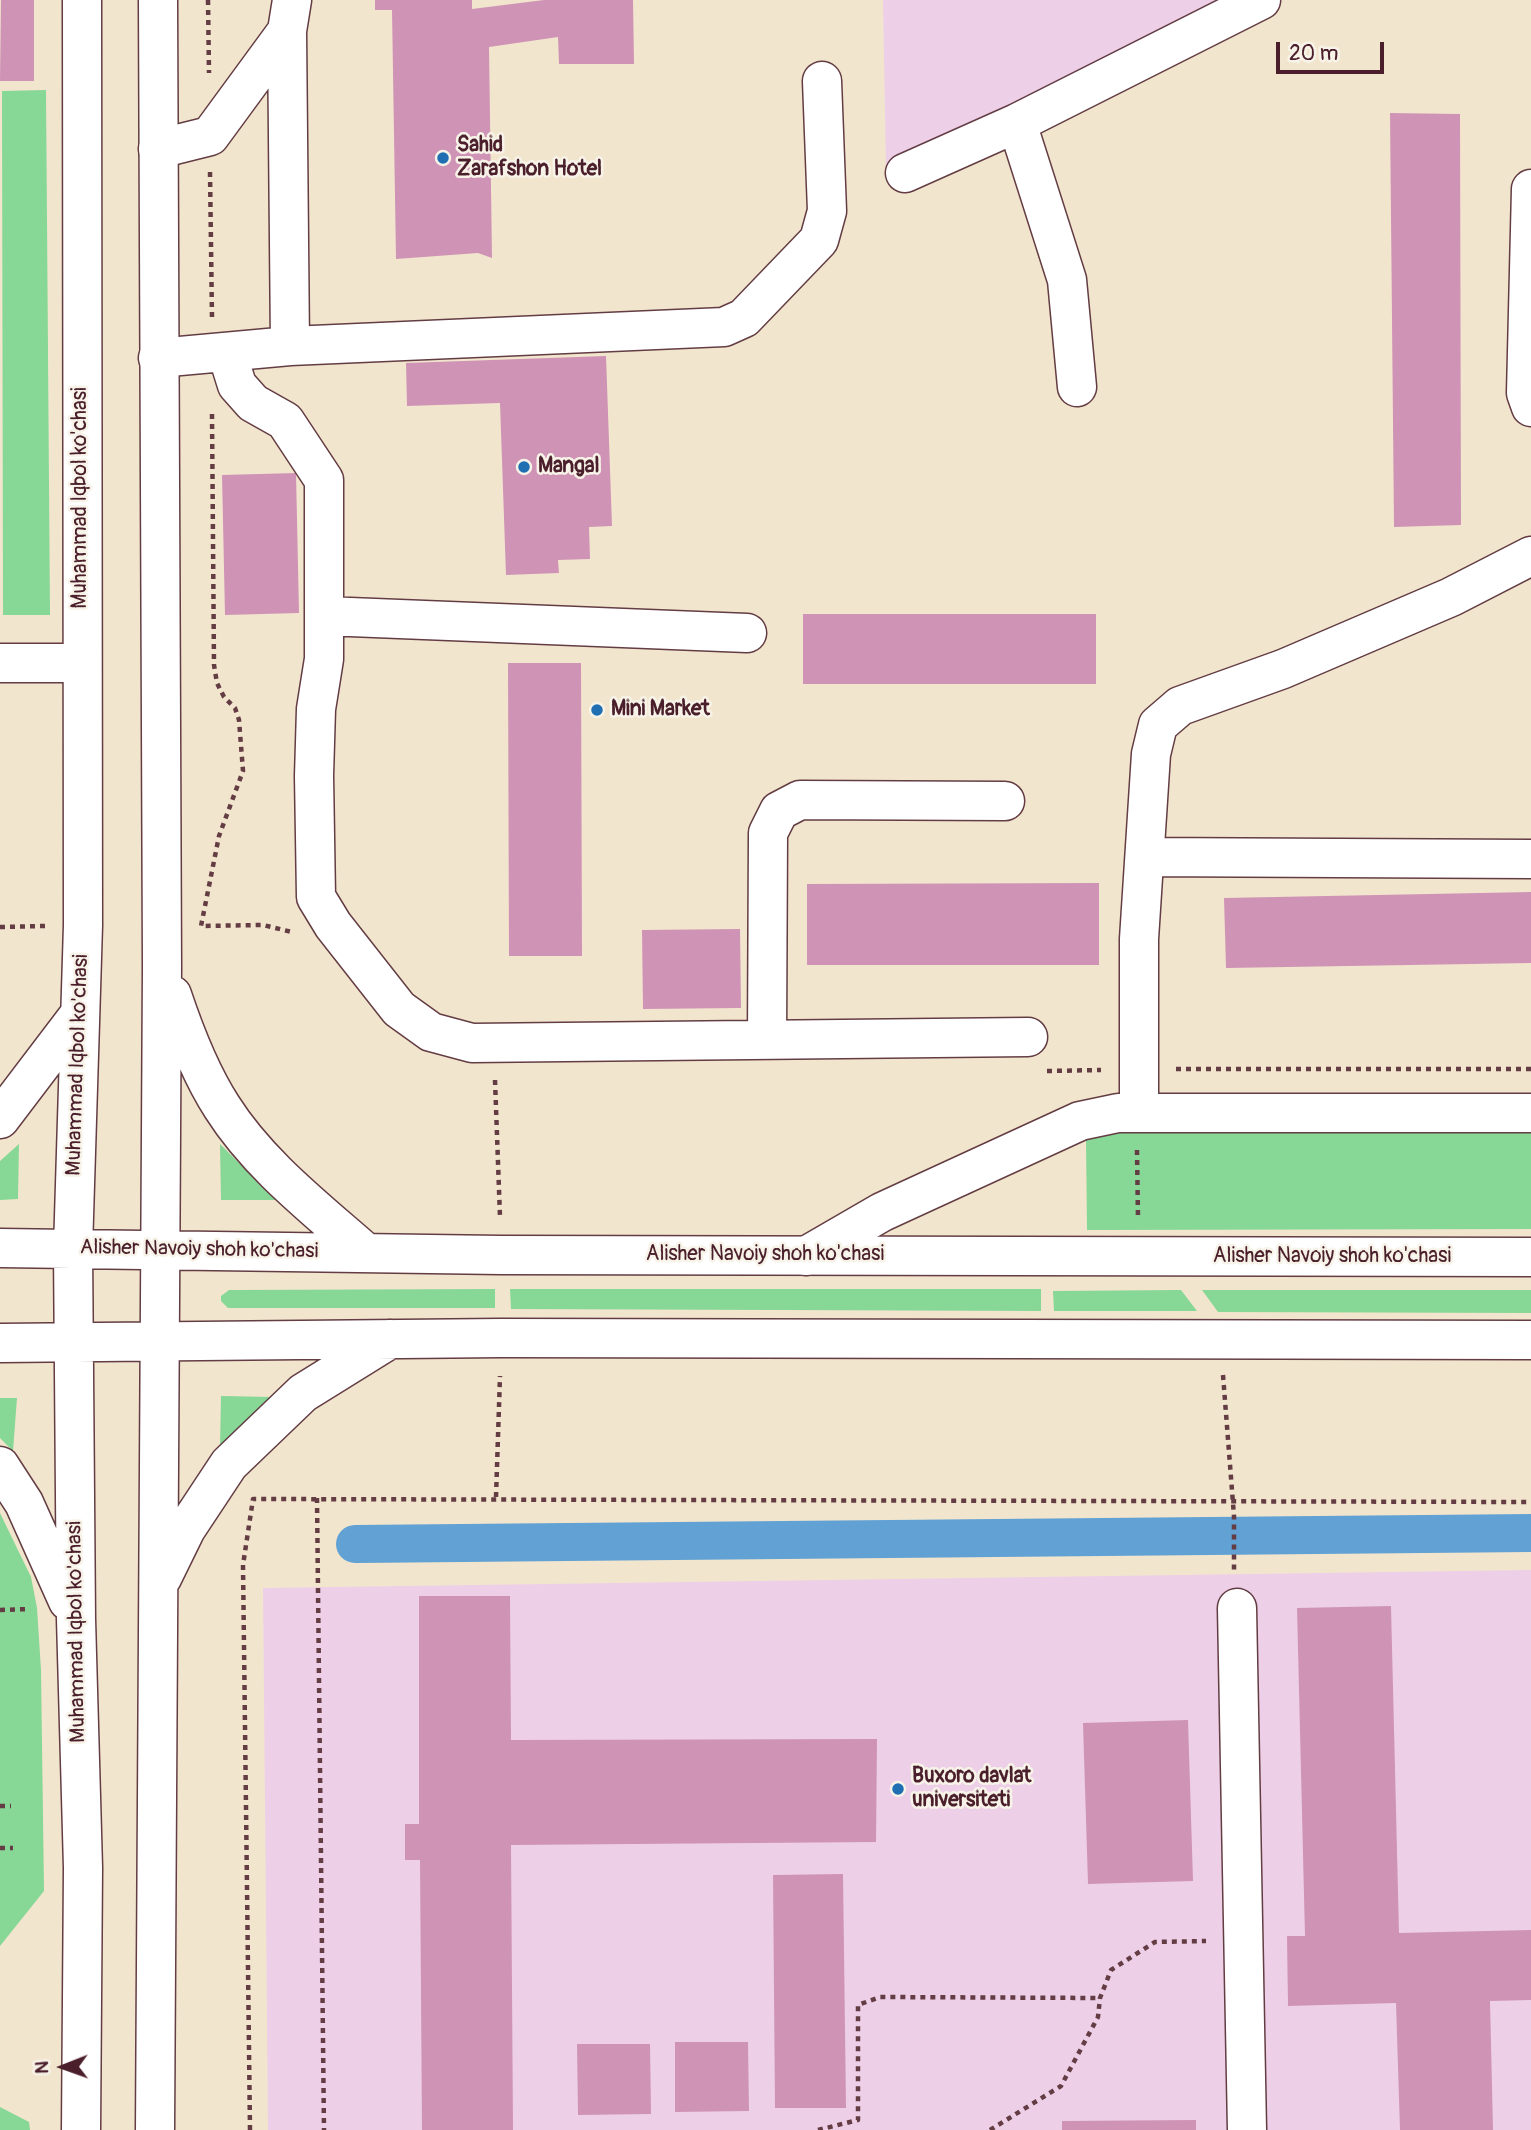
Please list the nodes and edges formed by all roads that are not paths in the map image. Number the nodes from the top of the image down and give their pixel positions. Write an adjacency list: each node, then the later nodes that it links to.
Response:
1 (82, 0): 19 (main road, Muhammad Iqbol ko'chasi)
2 (158, 0): 7 (main road)
3 (1261, 0): 6 (main road)
4 (290, 15): 7 (main road); 10 (main road)
5 (822, 81): 10 (main road)
6 (1017, 123): 8 (main road); 13 (main road)
7 (159, 149): 12 (main road)
8 (905, 173)
9 (1531, 189): 14 (main road)
10 (290, 346): 11 (main road)
11 (220, 354): 12 (main road); 16 (main road)
12 (159, 358): 23 (main road)
13 (1077, 387)
14 (1531, 407)
15 (1531, 556): 21 (main road)
16 (325, 616): 17 (main road); 26 (main road)
17 (747, 633)
18 (0, 663): 19 (main road)
19 (81, 663): 24 (main road, Muhammad Iqbol ko'chasi)
20 (1005, 801): 26 (main road)
21 (1145, 857): 22 (main road); 27 (main road)
22 (1531, 859)
23 (162, 967): 32 (main road); 33 (main road)
24 (79, 1015): 29 (main road); 31 (main road, Muhammad Iqbol ko'chasi)
25 (1028, 1037): 26 (main road)
26 (767, 1040)
27 (1139, 1113): 28 (main road); 34 (main road)
28 (1531, 1113)
29 (0, 1119)
30 (0, 1248): 31 (main road, Alisher Navoiy shoh ko'chasi)
31 (73, 1249): 32 (main road, Alisher Navoiy shoh ko'chasi); 38 (main road, Muhammad Iqbol ko'chasi)
32 (161, 1250): 33 (main road, Alisher Navoiy shoh ko'chasi); 39 (main road)
33 (365, 1252): 34 (main road, Alisher Navoiy shoh ko'chasi)
34 (806, 1256): 35 (main road, Alisher Navoiy shoh ko'chasi)
35 (1531, 1257)
36 (390, 1339): 37 (main road); 39 (main road); 42 (main road)
37 (1531, 1340)
38 (74, 1342): 39 (main road); 40 (main road); 44 (main road, Muhammad Iqbol ko'chasi)
39 (160, 1342): 42 (main road)
40 (0, 1343)
41 (0, 1466): 44 (main road)
42 (157, 1590): 46 (main road)
43 (1237, 1608): 47 (main road)
44 (76, 1619): 45 (main road, Muhammad Iqbol ko'chasi)
45 (81, 2130)
46 (155, 2130)
47 (1247, 2130)

